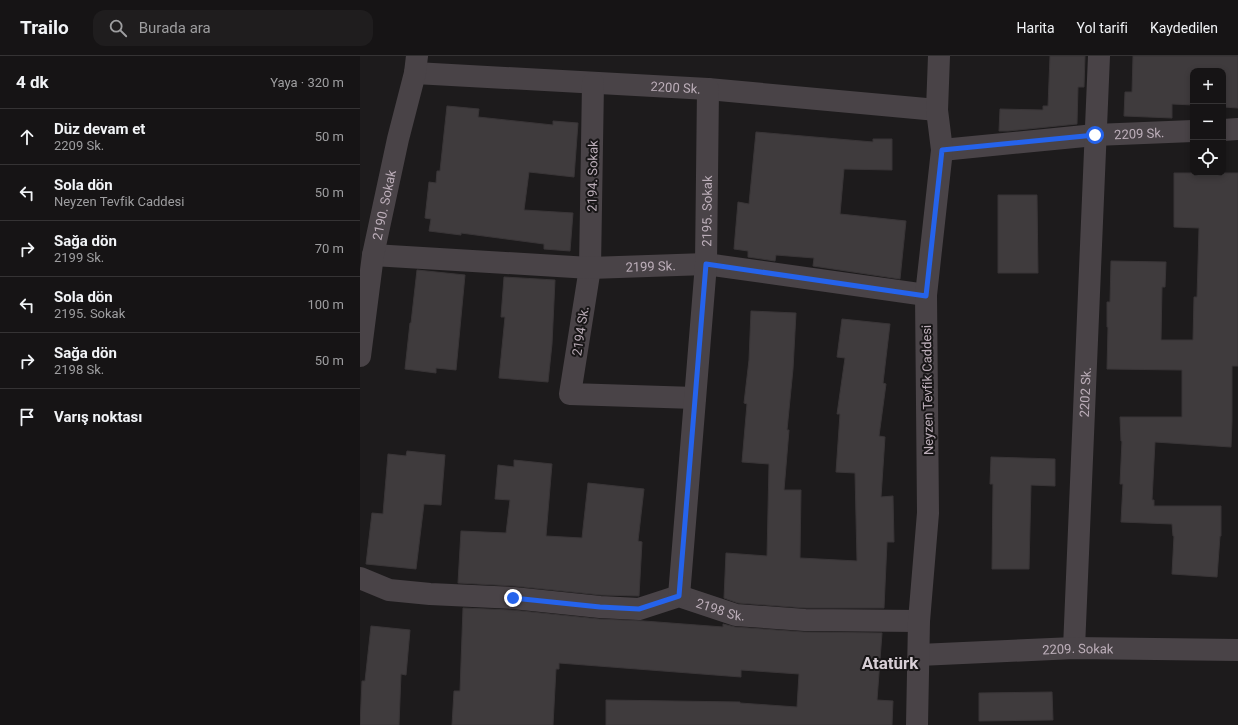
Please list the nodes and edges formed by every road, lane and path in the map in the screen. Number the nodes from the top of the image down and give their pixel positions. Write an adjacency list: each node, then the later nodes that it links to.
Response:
1 (939, 56): 6 (street, Neyzen Tevfik Caddesi)
2 (1099, 56): 10 (street, 2202 Sk.)
3 (416, 64): 4 (street, 2200 Sk.); 12 (street, 2190. Sokak)
4 (593, 83): 5 (street, 2200 Sk.); 14 (street, 2194. Sokak)
5 (708, 89): 6 (street, 2200 Sk.); 13 (street, 2195. Sokak)
6 (937, 110): 11 (street, Neyzen Tevfik Caddesi)
7 (1238, 129): 8 (street)
8 (1226, 130)
9 (1190, 131): 10 (street, 2209 Sk.)
10 (1095, 135): 11 (street, 2209 Sk.); 21 (street, 2202 Sk.)
11 (942, 150): 15 (street, Neyzen Tevfik Caddesi)
12 (373, 255): 14 (street, 2199 Sk.); 16 (street, 2190. Sokak)
13 (706, 264): 14 (street, 2199 Sk.); 15 (street, 2199 Sk.); 17 (street, 2195. Sokak)
14 (590, 268): 17 (street, 2194 Sk.)
15 (926, 296): 20 (street, Neyzen Tevfik Caddesi)
16 (360, 356)
17 (695, 398): 19 (street, 2195. Sokak)
18 (360, 578): 19 (street, 2198 Sk.)
19 (679, 596): 20 (street, 2198 Sk.)
20 (920, 621): 24 (street, Neyzen Tevfik Caddesi)
21 (1074, 648): 22 (street, 2209. Sokak); 24 (street, 2209. Sokak)
22 (1238, 650): 23 (street)
23 (1238, 653)
24 (919, 655): 25 (street, Neyzen Tevfik Caddesi)
25 (916, 725)

